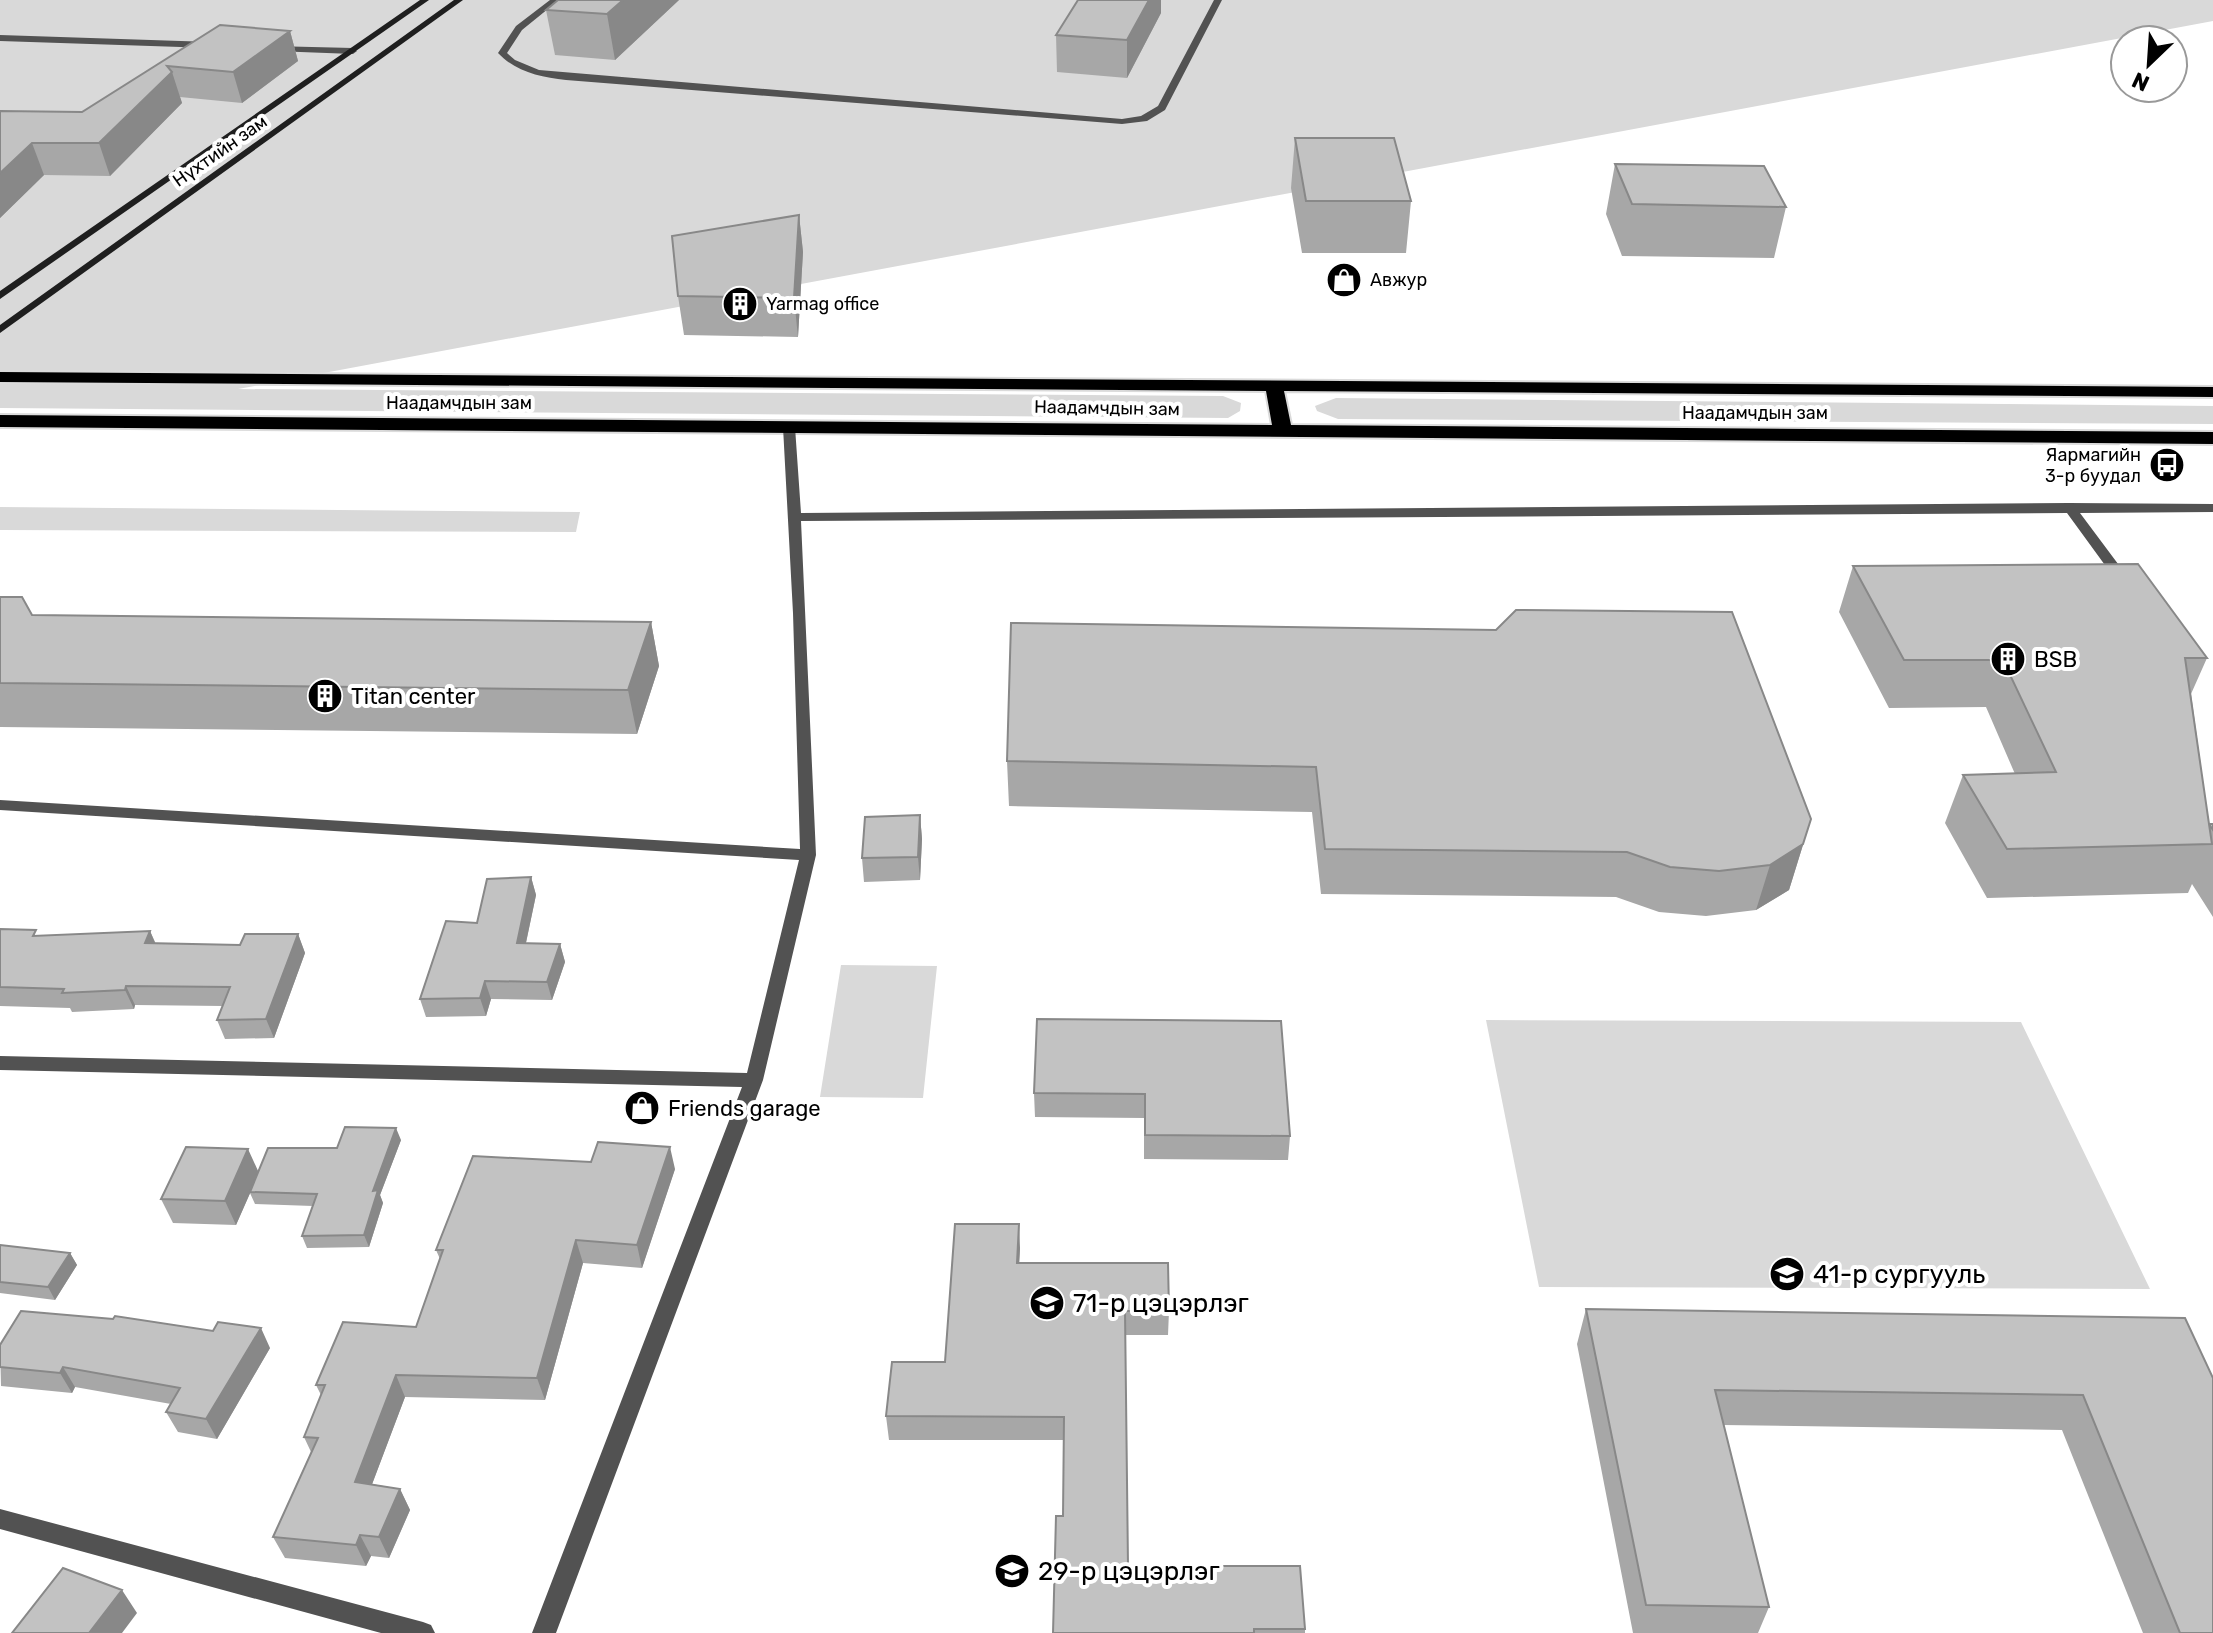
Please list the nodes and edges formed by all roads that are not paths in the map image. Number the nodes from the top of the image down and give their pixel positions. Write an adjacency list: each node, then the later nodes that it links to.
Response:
1 (425, 0): 8 (main road, Нүхтийн зам)
2 (459, 0): 10 (main road, Нүхтийн зам)
3 (555, 0): 4 (street)
4 (1218, 0)
5 (0, 38): 6 (street)
6 (228, 46)
7 (259, 47): 8 (street)
8 (353, 51): 9 (main road, Нүхтийн зам)
9 (0, 296)
10 (0, 330)
11 (0, 377): 12 (highway, Наадамчдын зам)
12 (1274, 385): 13 (highway, Наадамчдын зам); 16 (highway)
13 (2213, 392)
14 (0, 421): 15 (highway, Наадамчдын зам)
15 (789, 427): 16 (highway, Наадамчдын зам); 20 (street)
16 (1283, 432): 17 (highway, Наадамчдын зам)
17 (2213, 438)
18 (2069, 507): 19 (street); 20 (street); 21 (street)
19 (2213, 508)
20 (794, 517): 23 (street)
21 (2124, 581)
22 (0, 805): 23 (street)
23 (808, 855): 25 (street)
24 (0, 1063): 25 (street)
25 (754, 1080): 28 (street)
26 (0, 1519): 27 (street)
27 (423, 1633)
28 (544, 1633)

